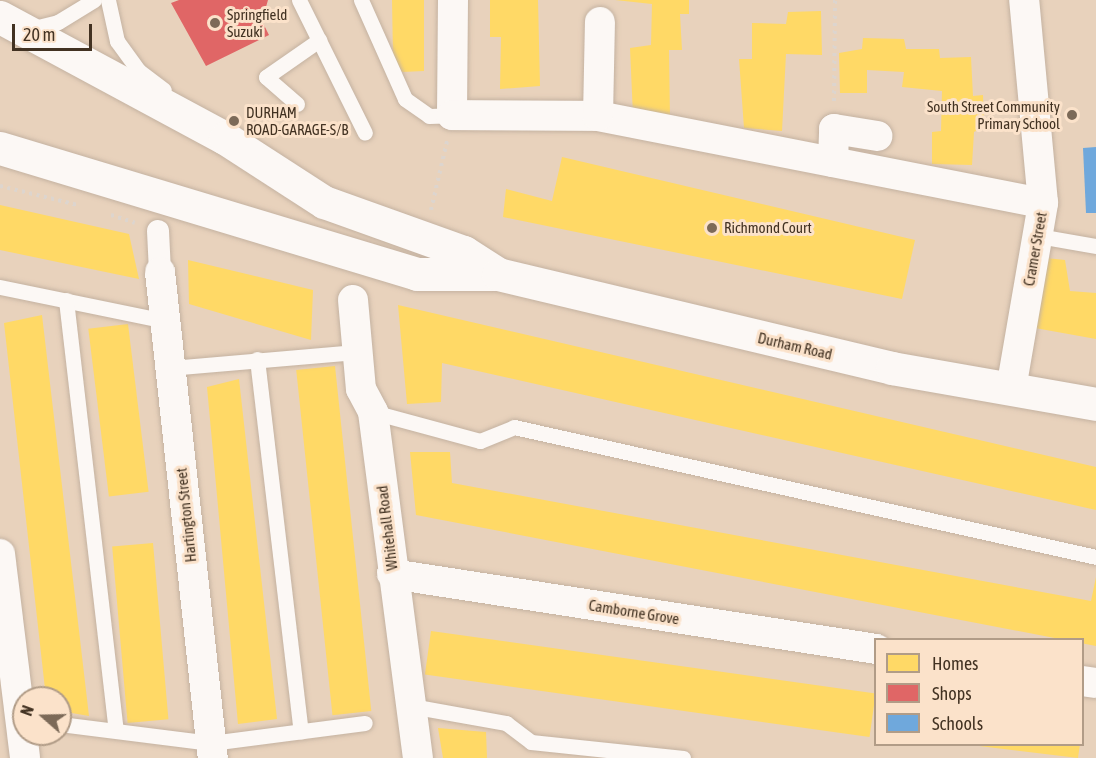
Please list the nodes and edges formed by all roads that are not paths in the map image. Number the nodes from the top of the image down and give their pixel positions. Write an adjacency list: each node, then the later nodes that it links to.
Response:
1 (94, 0): 8 (lane)
2 (108, 0): 15 (lane)
3 (299, 0): 9 (lane)
4 (361, 0): 11 (lane)
5 (453, 0): 11 (street)
6 (1024, 0): 18 (street, Cramer Street)
7 (600, 22): 12 (street)
8 (12, 24): 15 (main road)
9 (319, 40): 10 (lane); 13 (lane)
10 (297, 104)
11 (452, 115): 12 (street)
12 (598, 116): 17 (street)
13 (365, 133)
14 (877, 136): 17 (street)
15 (225, 138): 23 (main road)
16 (0, 148): 23 (main road)
17 (833, 162): 18 (street)
18 (1043, 203): 20 (street, Cramer Street)
19 (158, 231): 22 (street)
20 (1038, 236): 21 (lane); 31 (street, Cramer Street)
21 (1096, 246)
22 (160, 272): 27 (street, Hartington Street)
23 (498, 274): 31 (main road, Durham Road)
24 (0, 287): 25 (lane)
25 (66, 300): 27 (lane); 42 (lane)
26 (353, 300): 28 (street, Whitehall Road)
27 (166, 321): 30 (street, Hartington Street)
28 (357, 352): 29 (lane); 33 (street, Whitehall Road)
29 (257, 359): 30 (lane); 43 (lane)
30 (171, 368): 44 (street, Hartington Street)
31 (1011, 388): 32 (main road, Durham Road)
32 (1096, 404)
33 (373, 412): 35 (lane); 36 (street, Whitehall Road)
34 (0, 554): 38 (street)
35 (1096, 556)
36 (392, 574): 37 (street, Camborne Grove); 39 (street, Whitehall Road)
37 (874, 649)
38 (14, 686)
39 (411, 706): 45 (street, Whitehall Road); 46 (lane)
40 (365, 723): 43 (lane)
41 (72, 725): 42 (lane)
42 (116, 729): 44 (lane)
43 (301, 731): 44 (lane)
44 (212, 750)
45 (417, 758)
46 (684, 758)

